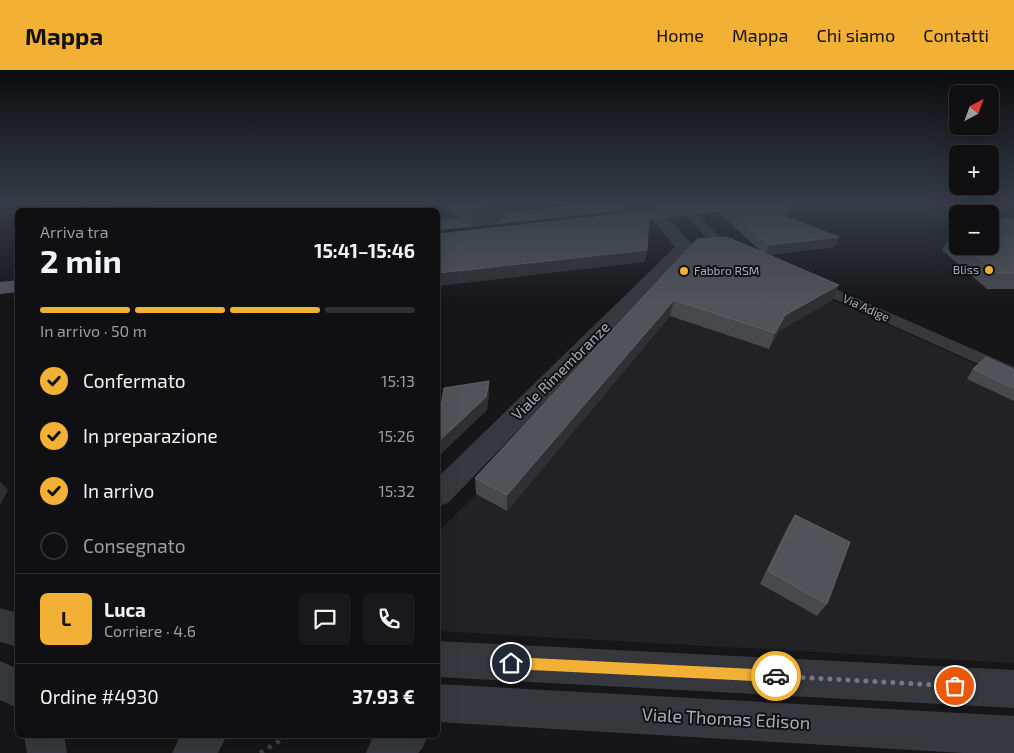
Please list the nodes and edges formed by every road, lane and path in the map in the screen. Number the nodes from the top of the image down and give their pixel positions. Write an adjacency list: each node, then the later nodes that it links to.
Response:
1 (680, 237): 4 (street)
2 (710, 237): 3 (street)
3 (716, 241): 4 (street); 5 (street)
4 (685, 247): 10 (street, Viale Rimembranze)
5 (752, 258)
6 (15, 274): 8 (main road)
7 (798, 278): 9 (street, Via Adige)
8 (0, 288)
9 (1014, 374)
10 (440, 493)
11 (0, 625): 12 (street)
12 (15, 629)
13 (440, 659): 16 (street)
14 (0, 680): 15 (street)
15 (15, 688)
16 (1014, 689)
17 (446, 707): 18 (street, Viale Thomas Edison)
18 (1014, 736)
19 (40, 738): 24 (street)
20 (45, 738): 25 (street)
21 (204, 738): 26 (street)
22 (284, 738): 27 (path)
23 (404, 738): 28 (street)
24 (39, 753)
25 (48, 753)
26 (192, 753)
27 (260, 753)
28 (386, 753)

